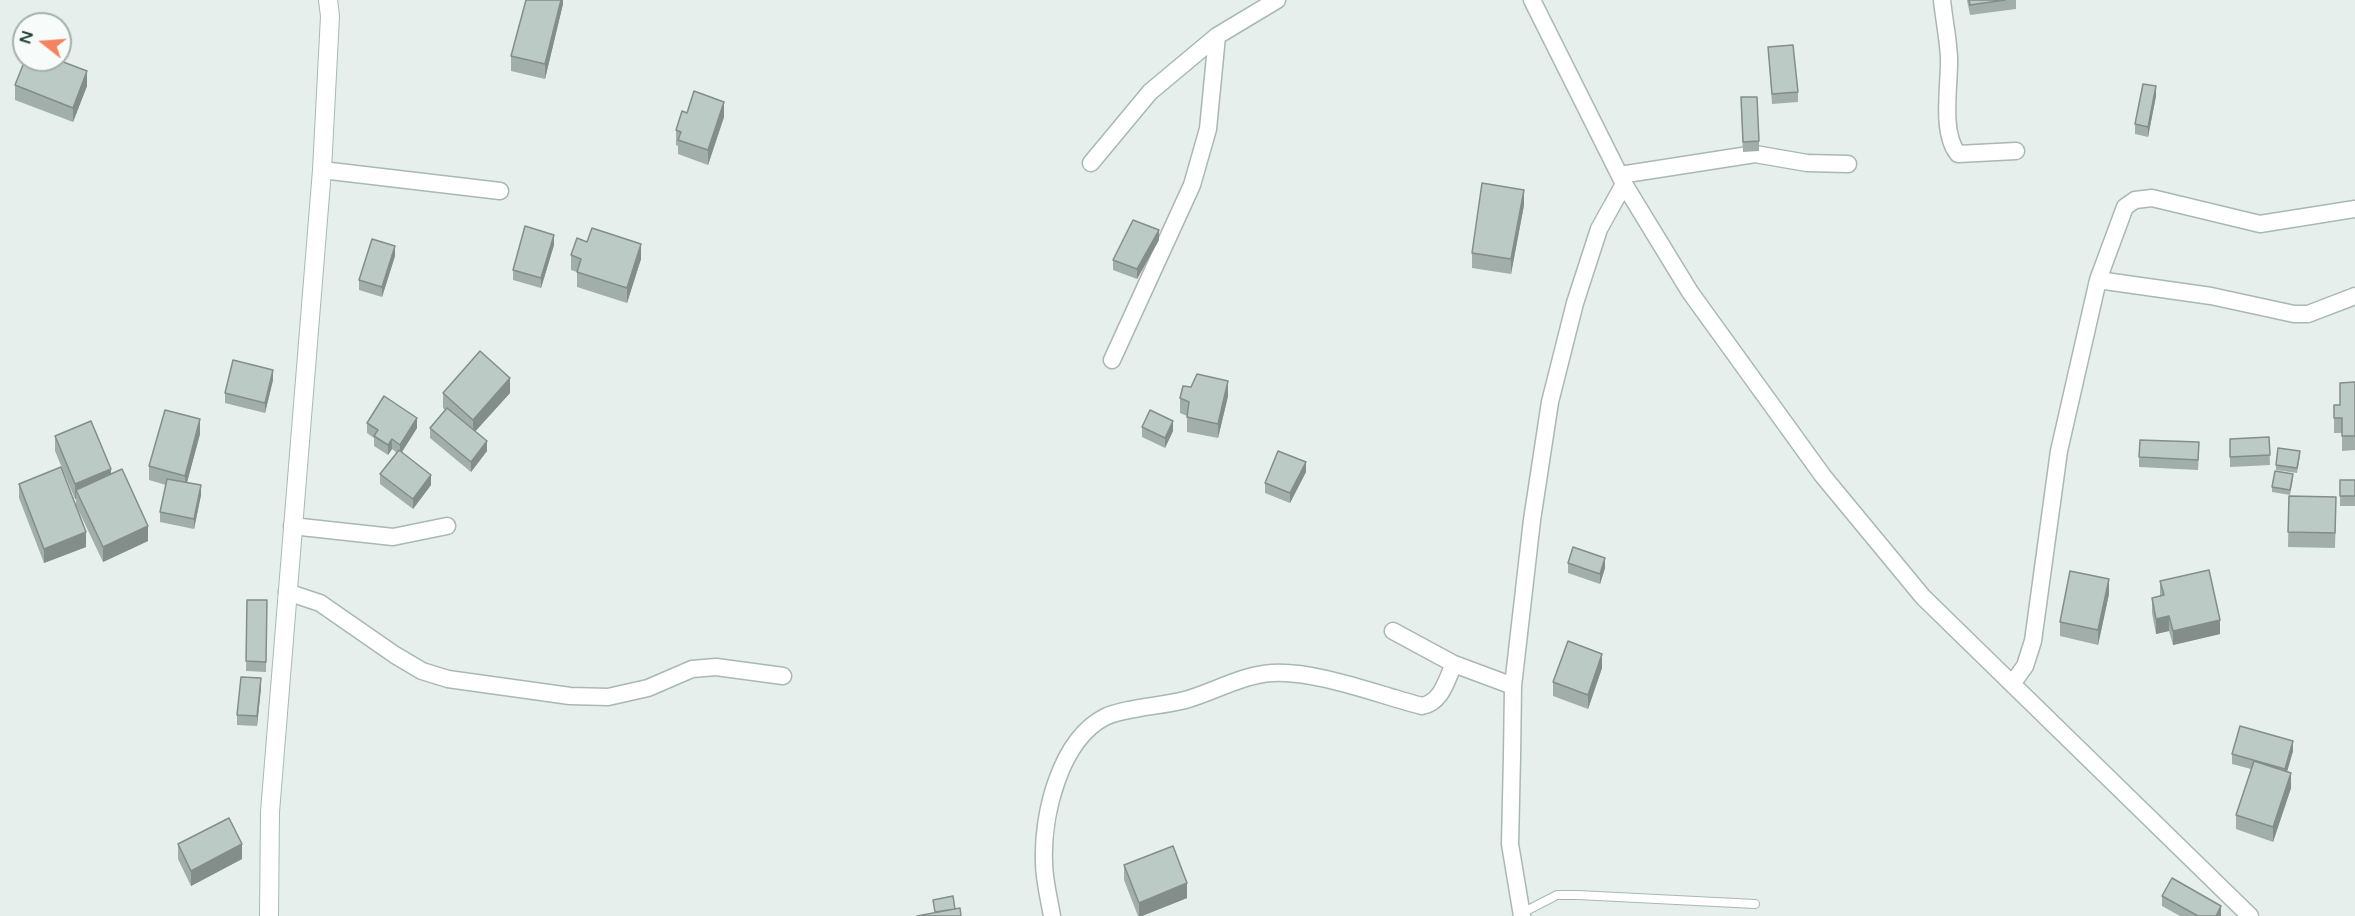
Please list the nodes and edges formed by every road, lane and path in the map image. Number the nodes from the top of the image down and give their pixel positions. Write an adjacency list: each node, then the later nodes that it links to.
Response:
1 (328, 0): 9 (street)
2 (1277, 0): 5 (street)
3 (1532, 0): 10 (street)
4 (1942, 0): 6 (street)
5 (1217, 36): 7 (street); 15 (street)
6 (2016, 151)
7 (1091, 163)
8 (1848, 164): 10 (street)
9 (322, 170): 11 (street); 16 (street)
10 (1622, 180): 22 (street); 23 (street)
11 (500, 191)
12 (2355, 209): 13 (street)
13 (2098, 280): 14 (street); 22 (street)
14 (2355, 296)
15 (1112, 360)
16 (292, 526): 17 (street); 18 (street)
17 (447, 526)
18 (287, 592): 21 (street); 26 (street)
19 (1393, 631): 20 (street)
20 (1454, 664): 23 (street); 27 (street)
21 (783, 676)
22 (2012, 684): 28 (street)
23 (1513, 686): 25 (street)
24 (1755, 904): 25 (lane)
25 (1522, 914)
26 (269, 916)
27 (1052, 916)
28 (2250, 916)

